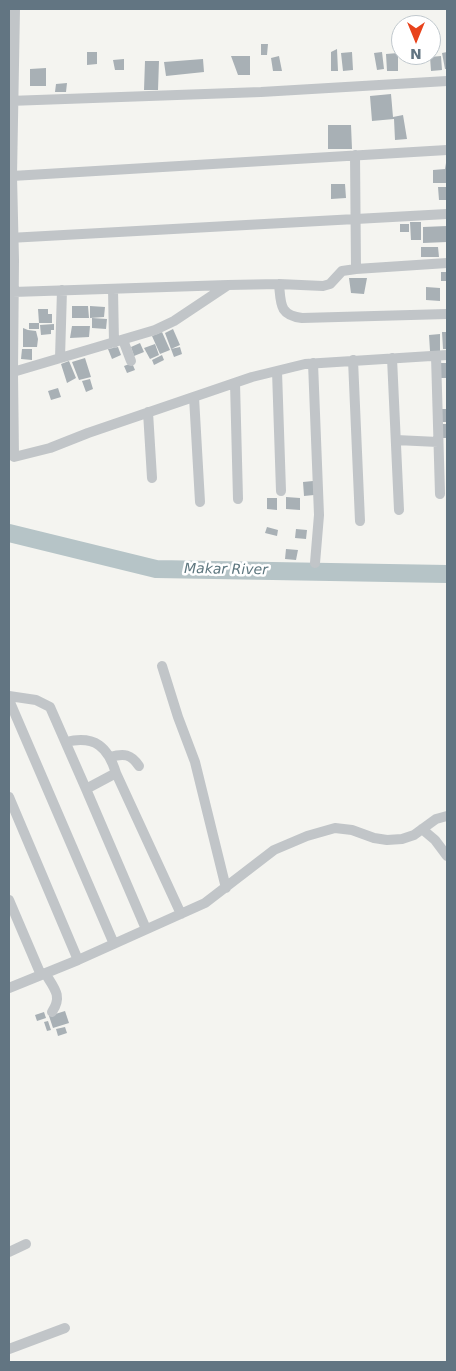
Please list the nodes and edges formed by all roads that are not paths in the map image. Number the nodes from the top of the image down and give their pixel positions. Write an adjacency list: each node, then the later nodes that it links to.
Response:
1 (15, 9): 3 (street)
2 (447, 81): 3 (street)
3 (11, 101): 6 (street)
4 (447, 150): 5 (street)
5 (355, 155): 6 (street); 8 (street)
6 (12, 176): 9 (street)
7 (447, 214): 8 (street)
8 (355, 220): 9 (street); 11 (street)
9 (11, 238): 16 (street)
10 (447, 263): 11 (street)
11 (356, 269): 12 (street)
12 (279, 284): 13 (street); 17 (street)
13 (228, 285): 14 (street); 18 (street)
14 (113, 289): 15 (street); 18 (street)
15 (62, 290): 16 (street); 21 (street)
16 (13, 292): 27 (street)
17 (447, 314)
18 (118, 341): 21 (street); 24 (street)
19 (436, 356): 20 (street); 22 (street); 33 (street)
20 (447, 356)
21 (60, 358): 27 (street)
22 (392, 358): 23 (street); 32 (street)
23 (353, 360): 25 (street); 40 (street)
24 (131, 361)
25 (313, 363): 26 (street); 41 (street)
26 (277, 371): 28 (street); 35 (street)
27 (13, 372): 31 (street)
28 (235, 383): 29 (street); 37 (street)
29 (194, 397): 30 (street); 38 (street)
30 (148, 412): 31 (street); 34 (street)
31 (11, 419)
32 (396, 440): 33 (street); 39 (street)
33 (438, 442): 36 (street)
34 (152, 478)
35 (282, 490)
36 (440, 494)
37 (238, 499)
38 (200, 502)
39 (399, 510)
40 (360, 522)
41 (315, 563)
42 (162, 666): 54 (street)
43 (9, 696): 45 (street)
44 (9, 700): 58 (street)
45 (71, 741): 46 (street); 49 (street)
46 (110, 757): 47 (street); 48 (street)
47 (139, 766)
48 (116, 773): 49 (street); 56 (street)
49 (86, 789): 57 (street)
50 (9, 797): 59 (street)
51 (447, 816): 52 (street)
52 (422, 829): 53 (street); 54 (street)
53 (447, 856)
54 (226, 888): 56 (street)
55 (9, 900): 60 (street)
56 (181, 914): 57 (street)
57 (146, 930): 58 (street)
58 (114, 944): 59 (street)
59 (78, 960): 60 (street)
60 (43, 974): 61 (street); 62 (street)
61 (9, 988)
62 (52, 1012)
63 (26, 1244): 64 (street)
64 (9, 1252)
65 (65, 1328): 66 (street)
66 (9, 1349)

